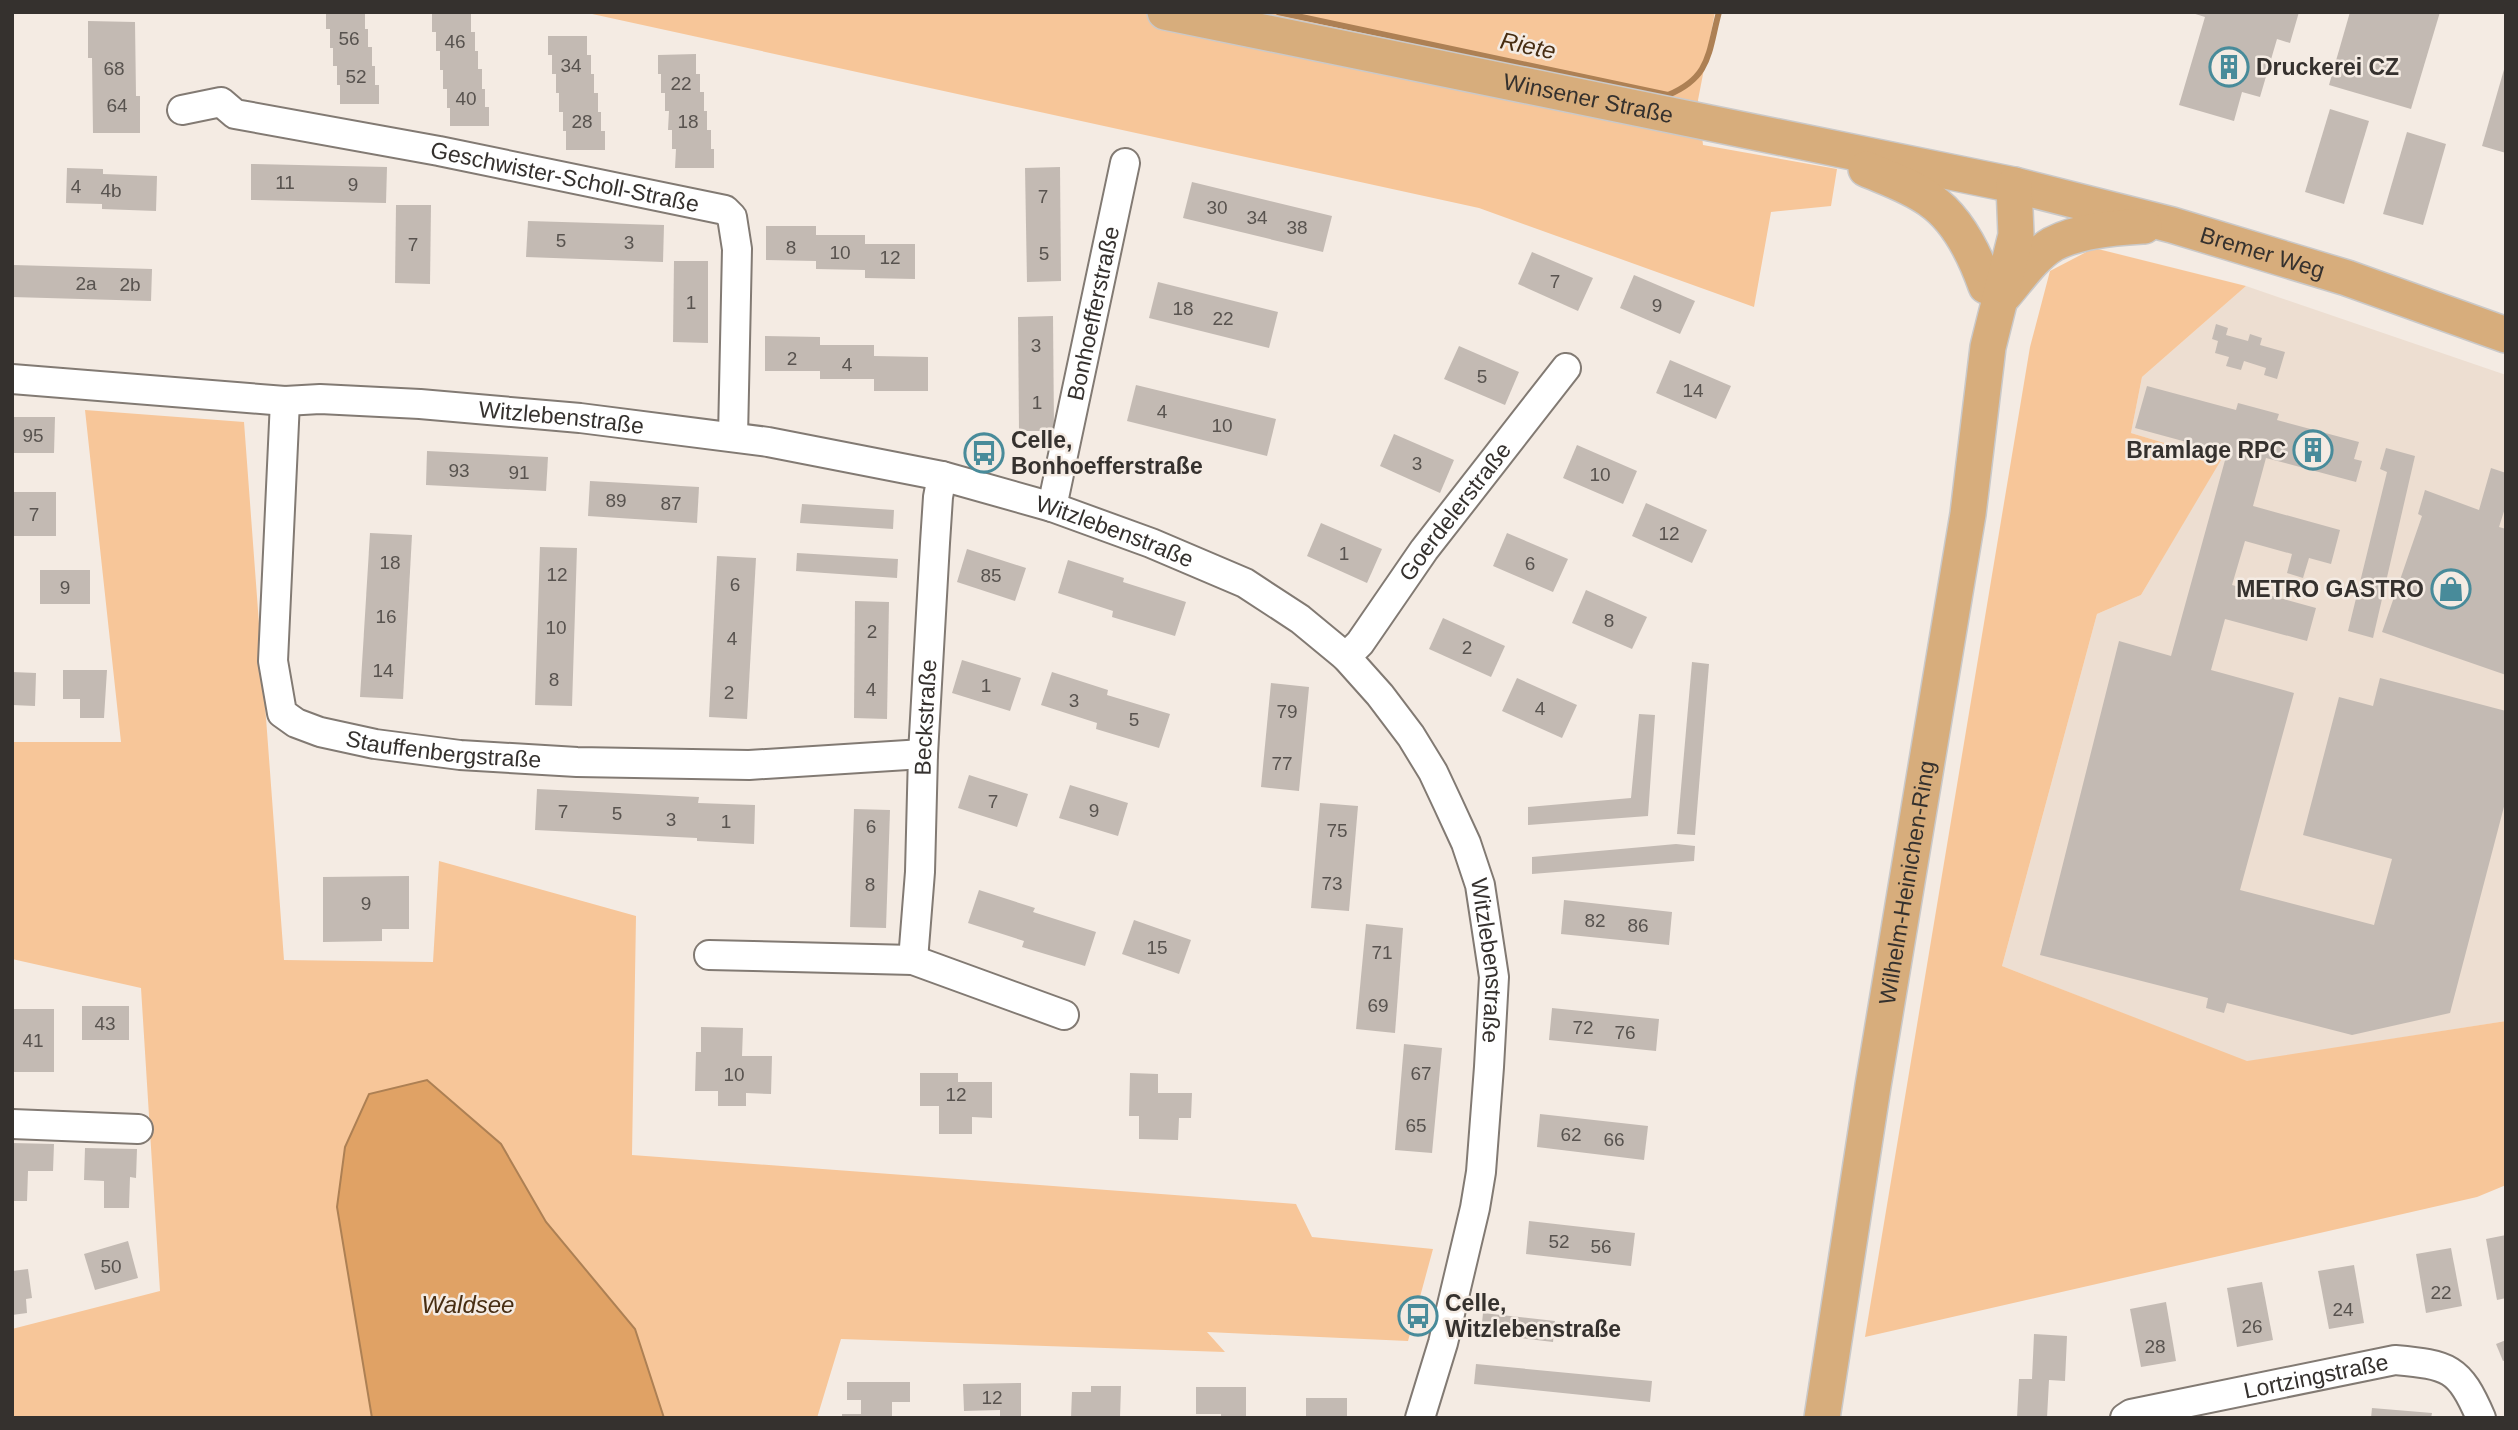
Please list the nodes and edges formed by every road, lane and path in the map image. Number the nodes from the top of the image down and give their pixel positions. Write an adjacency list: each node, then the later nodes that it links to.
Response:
1 (1165, 12): 3 (main road, Winsener Straße)
2 (182, 110): 12 (street, Geschwister-Scholl-Straße)
3 (1787, 139): 5 (main road, Winsener Straße); 7 (main road)
4 (1125, 163): 14 (street, Bonhoefferstraße)
5 (2014, 185): 6 (main road, Bremer Weg); 7 (main road, Wilhelm-Heinichen-Ring)
6 (2172, 225): 7 (main road); 8 (main road, Bremer Weg)
7 (1993, 293): 23 (main road, Wilhelm-Heinichen-Ring)
8 (2506, 335)
9 (1566, 368): 15 (street, Goerdelerstraße)
10 (12, 379): 11 (street, Witzlebenstraße)
11 (285, 401): 12 (street, Witzlebenstraße); 16 (street, Stauffenbergstraße)
12 (733, 437): 13 (street, Witzlebenstraße)
13 (942, 476): 14 (street, Witzlebenstraße); 16 (street, Beckstraße)
14 (1052, 507): 15 (street, Witzlebenstraße)
15 (1346, 657): 22 (street, Witzlebenstraße)
16 (923, 754): 18 (street, Beckstraße)
17 (709, 955): 18 (street)
18 (914, 960): 19 (street)
19 (1064, 1015)
20 (12, 1124): 21 (street)
21 (138, 1129)
22 (1420, 1418)
23 (1822, 1418)
24 (2126, 1418): 25 (street, Lortzingstraße)
25 (2482, 1418)

